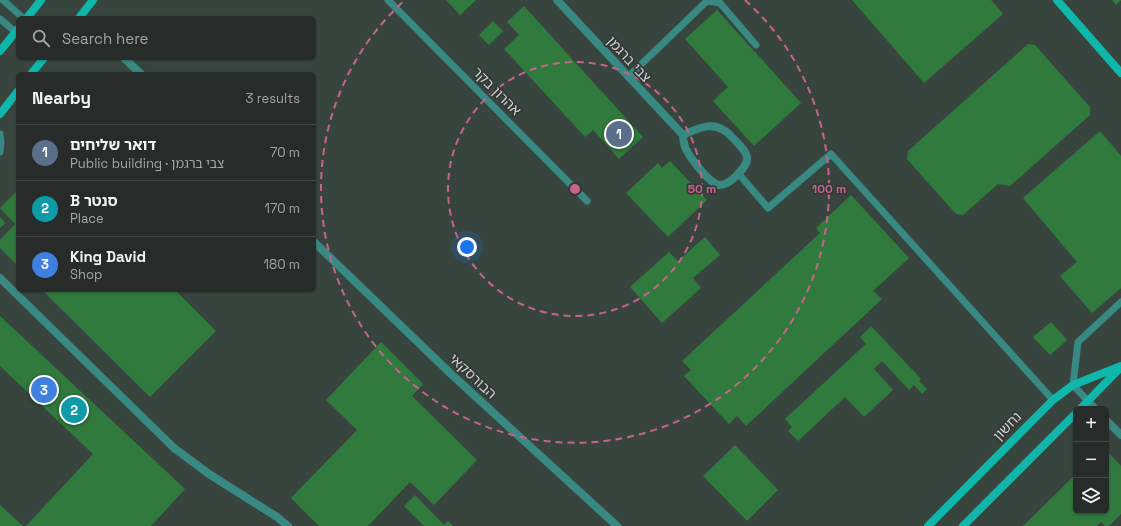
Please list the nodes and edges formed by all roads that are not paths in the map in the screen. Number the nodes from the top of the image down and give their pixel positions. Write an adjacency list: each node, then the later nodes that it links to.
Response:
1 (3, 0): 7 (lane)
2 (41, 0): 8 (street)
3 (93, 0): 9 (street)
4 (388, 0): 27 (lane, אהרון בקר)
5 (557, 0): 20 (street, צבי ברגמן)
6 (1058, 0): 19 (street)
7 (21, 16)
8 (29, 16)
9 (82, 16)
10 (0, 19): 11 (lane)
11 (16, 31)
12 (16, 33): 14 (street)
13 (756, 45): 20 (lane)
14 (0, 51)
15 (42, 60): 17 (street)
16 (126, 60): 18 (street)
17 (33, 72)
18 (138, 72)
19 (1121, 73)
20 (628, 77): 24 (street, צבי ברגמן)
21 (16, 94): 22 (street)
22 (0, 114)
23 (0, 134): 25 (lane)
24 (683, 135): 26 (street, צבי ברגמן); 26 (street, צבי ברגמן)
25 (0, 152)
26 (738, 173): 33 (lane)
27 (587, 201)
28 (316, 244): 41 (street, הבורסקאי)
29 (0, 278): 40 (street)
30 (1121, 302): 32 (lane)
31 (1121, 367): 32 (street, נחשון); 34 (street, נחשון)
32 (1073, 385): 33 (street, נחשון); 34 (lane)
33 (1053, 400): 42 (street, נחשון)
34 (1088, 402): 35 (street, נחשון); 36 (street)
35 (1083, 406)
36 (1092, 406)
37 (1073, 416): 43 (street)
38 (1109, 423): 39 (street)
39 (1121, 435)
40 (288, 526)
41 (617, 526)
42 (928, 526)
43 (963, 526)

